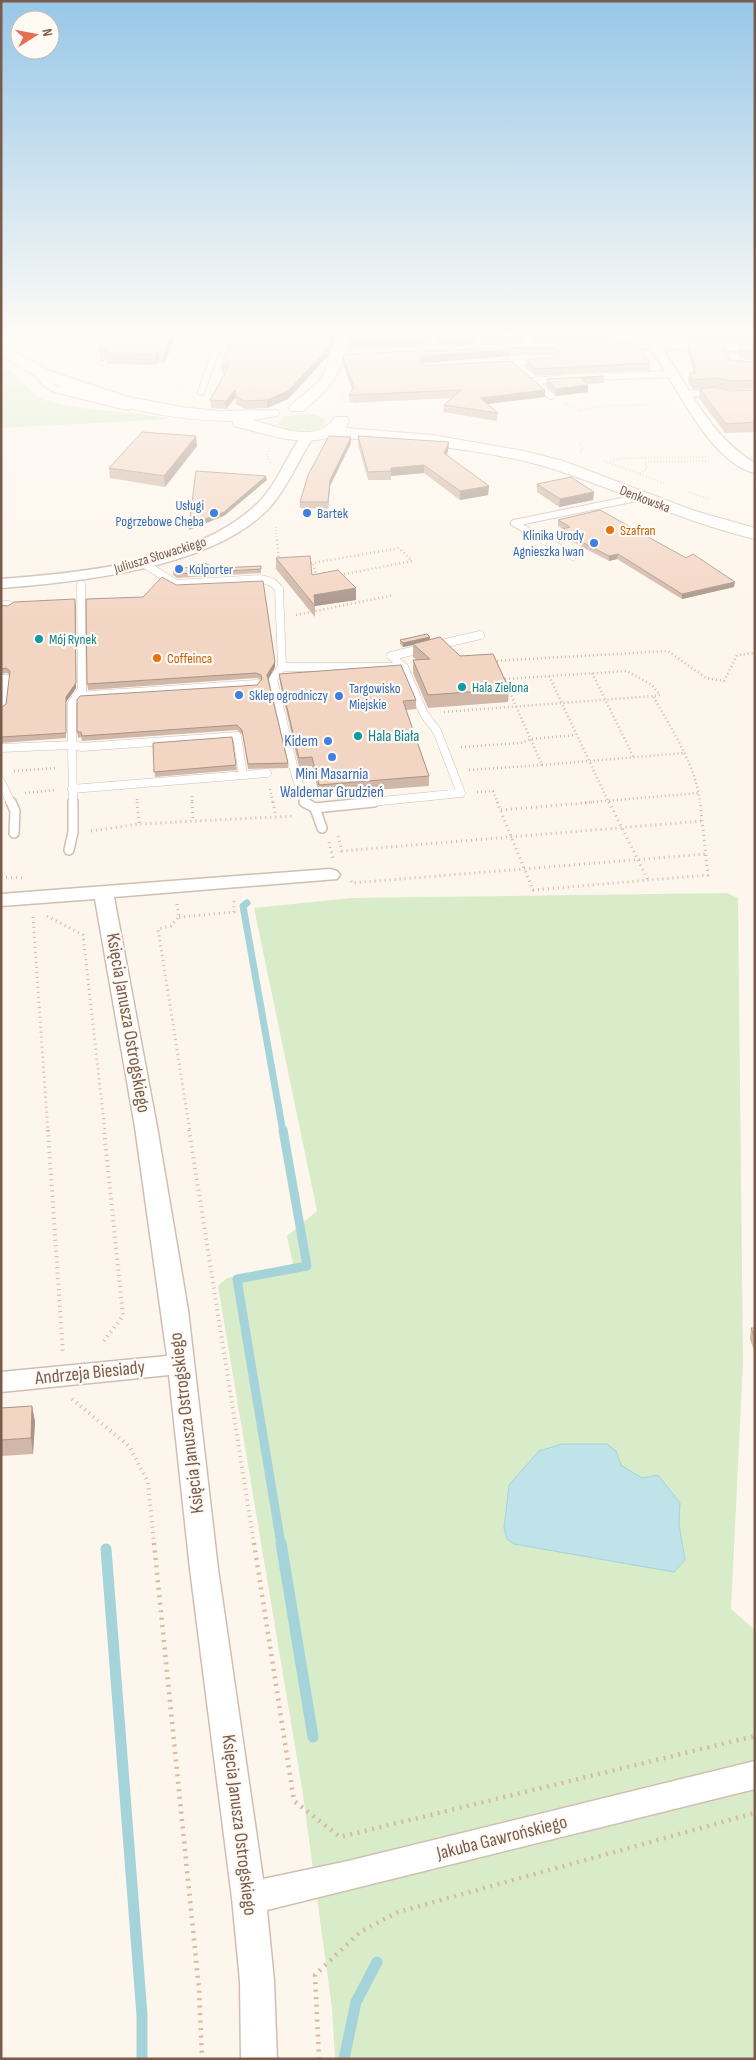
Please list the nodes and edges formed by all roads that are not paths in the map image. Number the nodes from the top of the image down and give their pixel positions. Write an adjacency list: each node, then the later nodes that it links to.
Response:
1 (277, 428): 6 (main road)
2 (316, 428): 7 (main road)
3 (388, 428): 12 (main road, Denkowska)
4 (424, 428): 13 (main road, Denkowska)
5 (709, 428): 9 (street)
6 (286, 436): 7 (main road); 10 (street)
7 (308, 436): 10 (street, Juliusza Słowackiego)
8 (755, 461): 9 (street)
9 (740, 462): 11 (street)
10 (288, 466): 16 (street, Juliusza Słowackiego)
11 (755, 469)
12 (640, 498): 14 (main road, Denkowska); 15 (lane)
13 (755, 524)
14 (755, 534)
15 (573, 556)
16 (143, 563): 17 (street, Juliusza Słowackiego); 20 (lane)
17 (1, 584)
18 (81, 585): 24 (lane)
19 (480, 635): 21 (lane)
20 (282, 667): 21 (lane); 32 (lane)
21 (404, 667): 32 (lane)
22 (1, 679): 25 (lane)
23 (257, 684): 24 (lane)
24 (76, 696): 26 (lane)
25 (1, 708)
26 (72, 745): 27 (lane); 29 (lane); 31 (lane)
27 (1, 748)
28 (267, 773): 29 (lane)
29 (243, 775): 31 (lane)
30 (1, 782): 34 (lane)
31 (72, 789): 35 (lane)
32 (315, 808): 33 (lane)
33 (322, 827)
34 (14, 833)
35 (69, 850)
36 (340, 875): 37 (street)
37 (104, 894): 38 (street); 39 (street, Księcia Janusza Ostrogskiego)
38 (1, 900)
39 (180, 1364): 40 (street, Andrzeja Biesiady); 42 (street, Księcia Janusza Ostrogskiego)
40 (1, 1382)
41 (755, 1775): 42 (street, Jakuba Gawrońskiego)
42 (249, 1898): 43 (street, Księcia Janusza Ostrogskiego)
43 (259, 2059)

